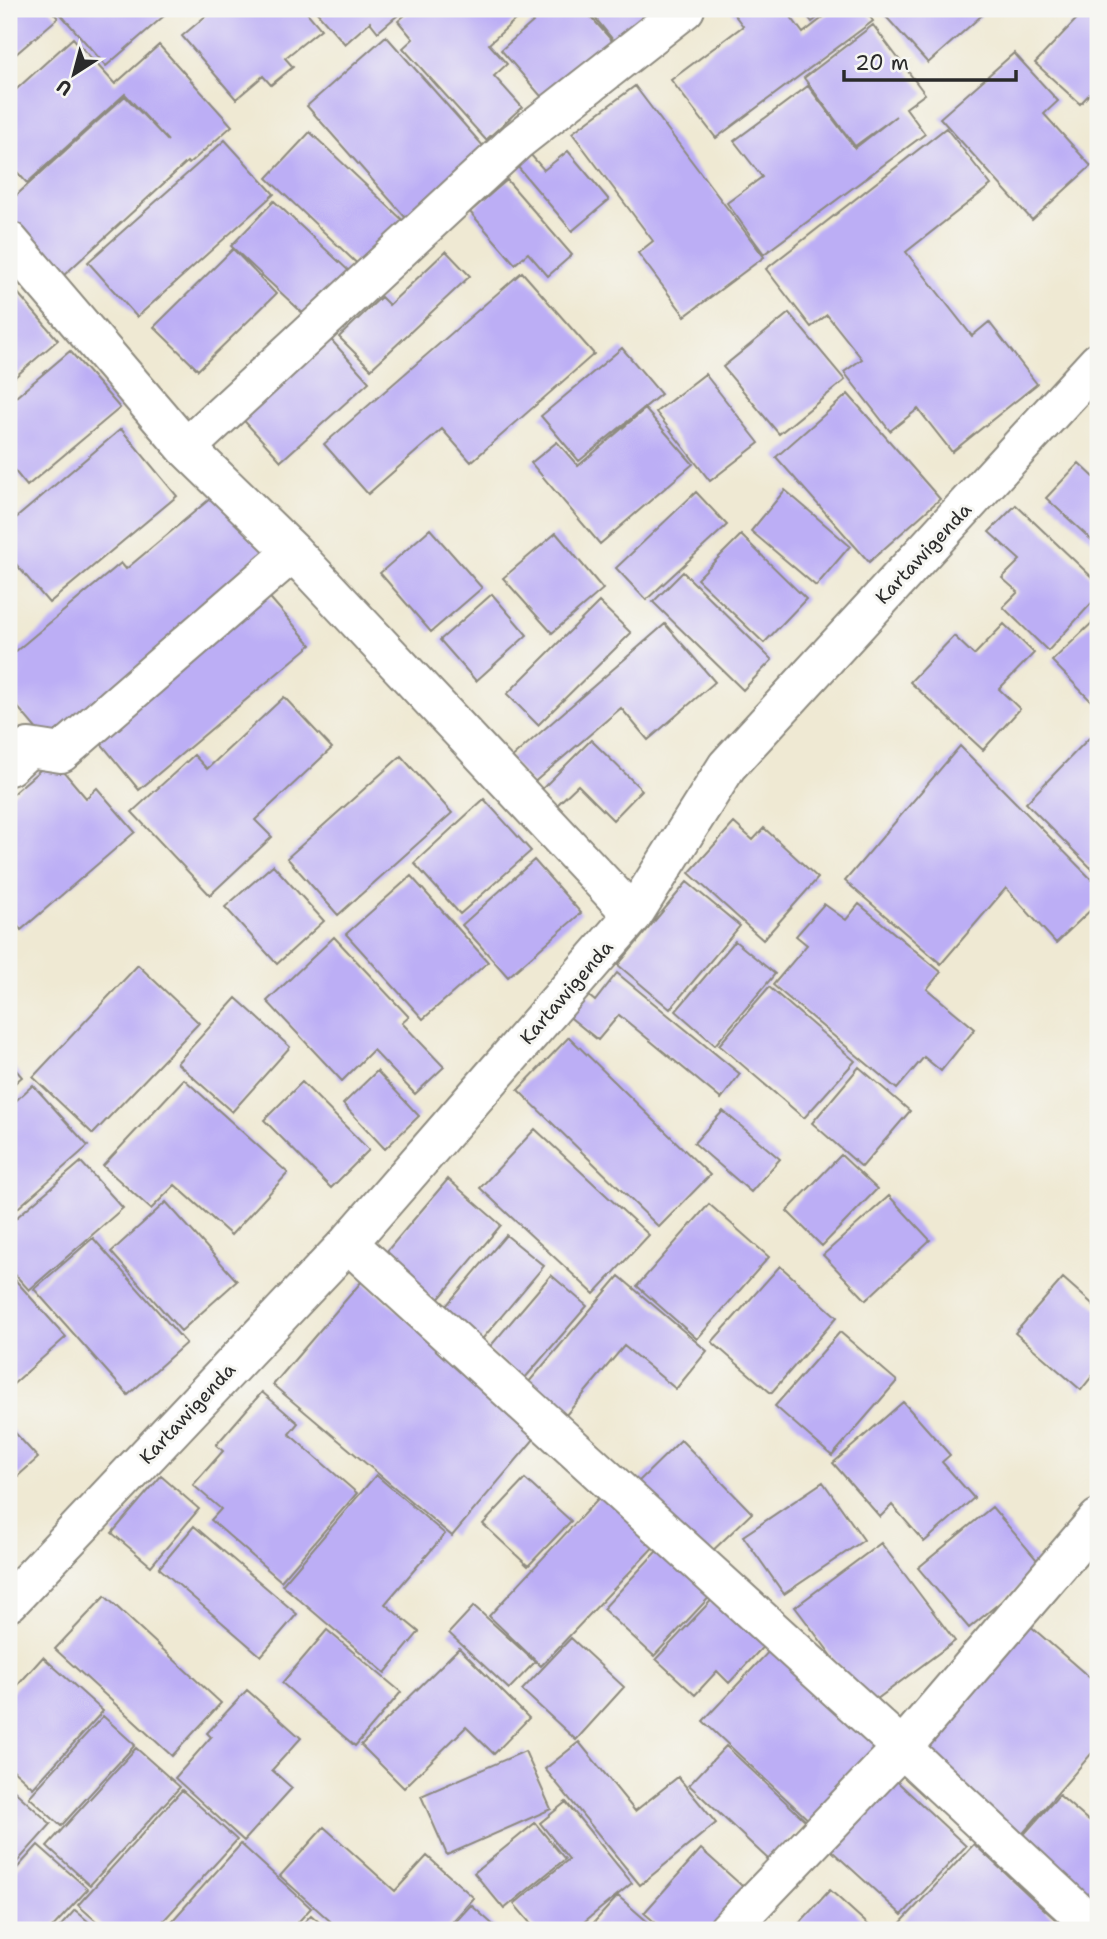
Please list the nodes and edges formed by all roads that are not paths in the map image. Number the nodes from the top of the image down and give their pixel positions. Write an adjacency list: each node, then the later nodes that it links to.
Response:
1 (685, 9): 4 (street)
2 (9, 241): 4 (street)
3 (1098, 362): 7 (street, Kartawigenda)
4 (186, 448): 5 (street)
5 (293, 552): 6 (street); 7 (street)
6 (9, 766)
7 (633, 915): 8 (street, Kartawigenda)
8 (348, 1243): 10 (street, Kartawigenda); 11 (street)
9 (1098, 1519): 11 (street)
10 (9, 1602)
11 (902, 1748): 12 (street); 13 (street)
12 (728, 1930)
13 (1097, 1930)

